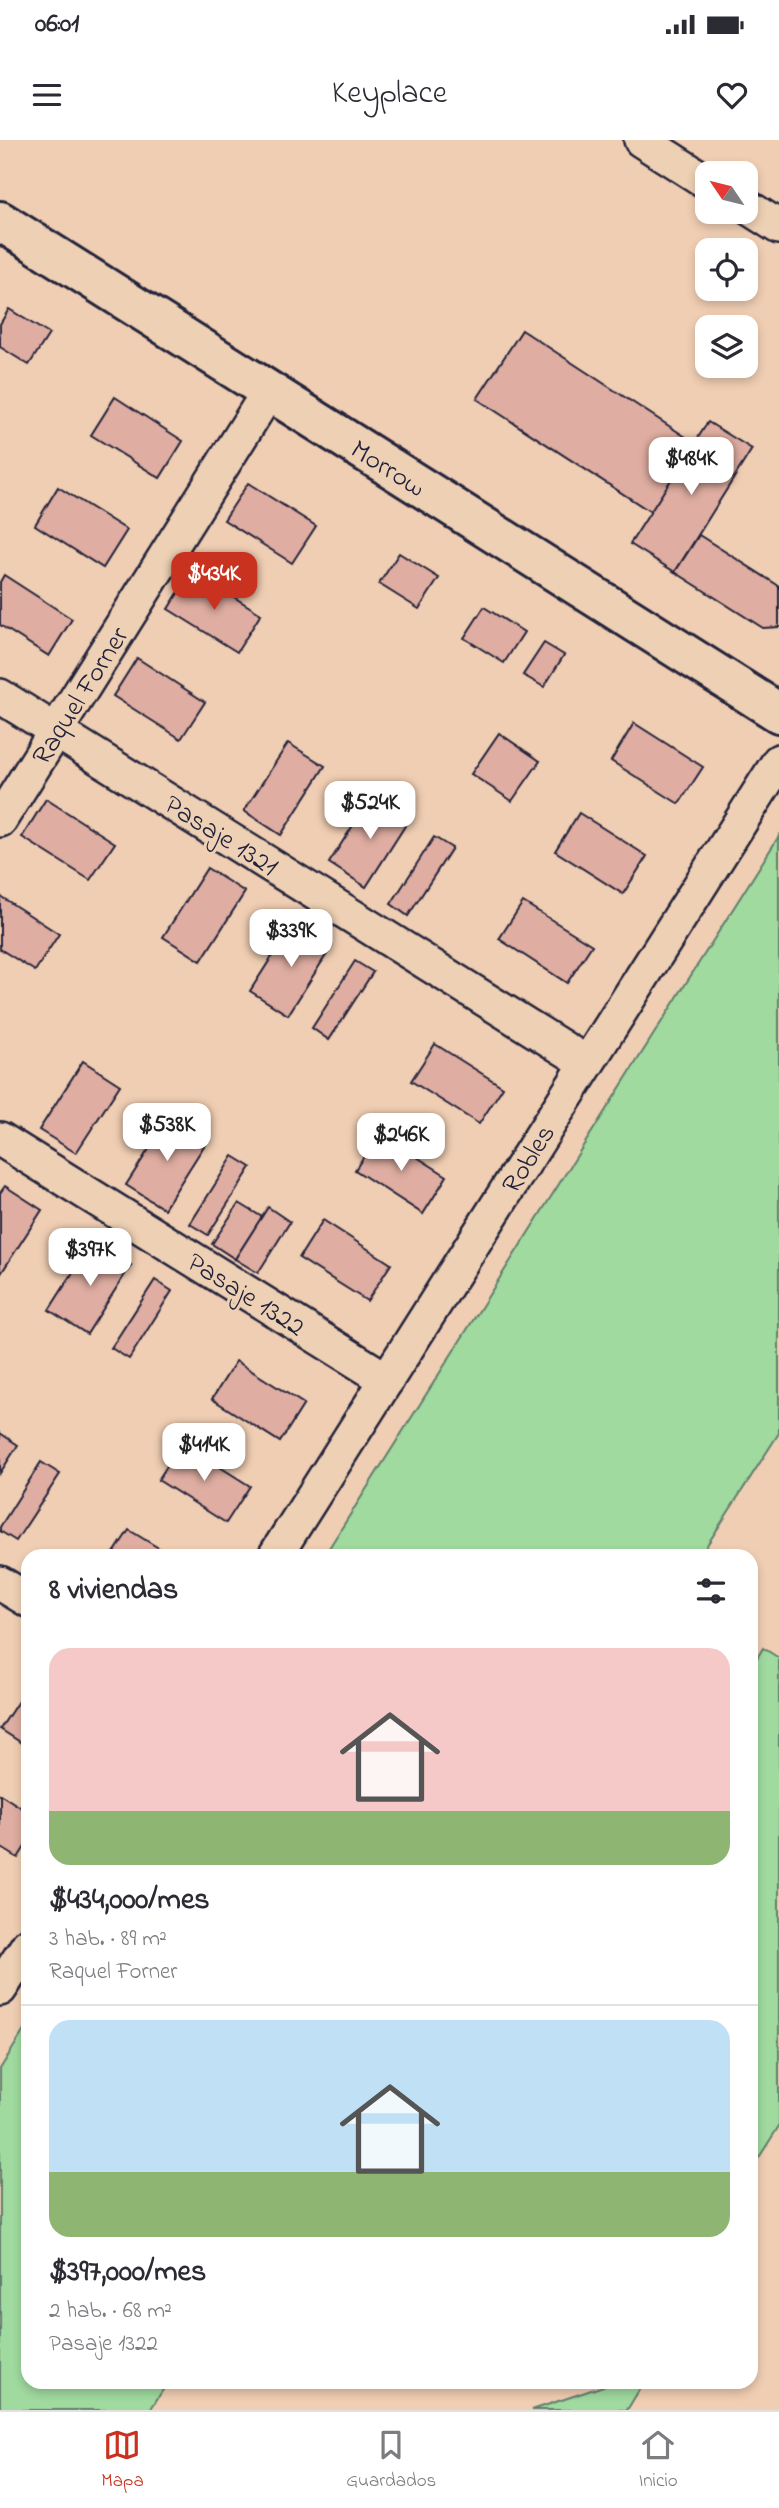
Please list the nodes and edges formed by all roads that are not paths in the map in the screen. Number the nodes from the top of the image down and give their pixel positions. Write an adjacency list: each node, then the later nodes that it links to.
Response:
1 (641, 140): 2 (street)
2 (695, 174)
3 (758, 214): 5 (street)
4 (0, 221): 6 (street, Morrow)
5 (779, 227)
6 (269, 391): 8 (street, Morrow); 9 (street, Raquel Forner)
7 (0, 695): 9 (street, Pasaje 1321)
8 (779, 713)
9 (56, 731): 11 (street, Raquel Forner); 12 (street, Pasaje 1321)
10 (779, 761): 12 (street, Robles)
11 (0, 820)
12 (587, 1062): 14 (street, Robles)
13 (0, 1139): 14 (street, Pasaje 1322)
14 (387, 1380): 15 (street, Robles)
15 (279, 1549)
16 (0, 1583): 17 (street)
17 (21, 1596)
18 (21, 1956): 19 (street)
19 (0, 1989)

